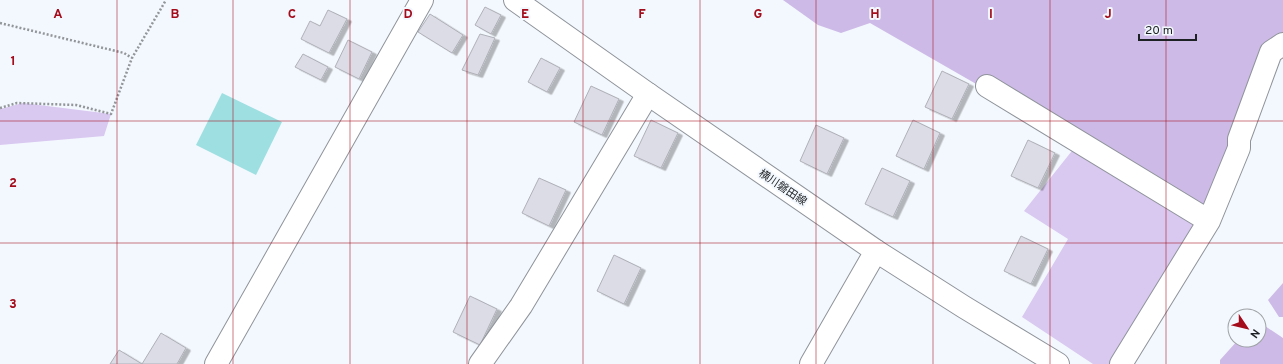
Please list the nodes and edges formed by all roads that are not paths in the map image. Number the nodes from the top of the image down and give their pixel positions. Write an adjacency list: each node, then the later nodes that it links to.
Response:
1 (422, 0): 8 (street)
2 (515, 0): 5 (street, 横川磐田線)
3 (1283, 44): 6 (street)
4 (987, 86): 6 (street)
5 (648, 94): 7 (street, 横川磐田線); 9 (street)
6 (1209, 221): 12 (street)
7 (876, 251): 10 (street); 11 (street, 横川磐田線)
8 (216, 364)
9 (480, 364)
10 (811, 364)
11 (1058, 364)
12 (1122, 364)

